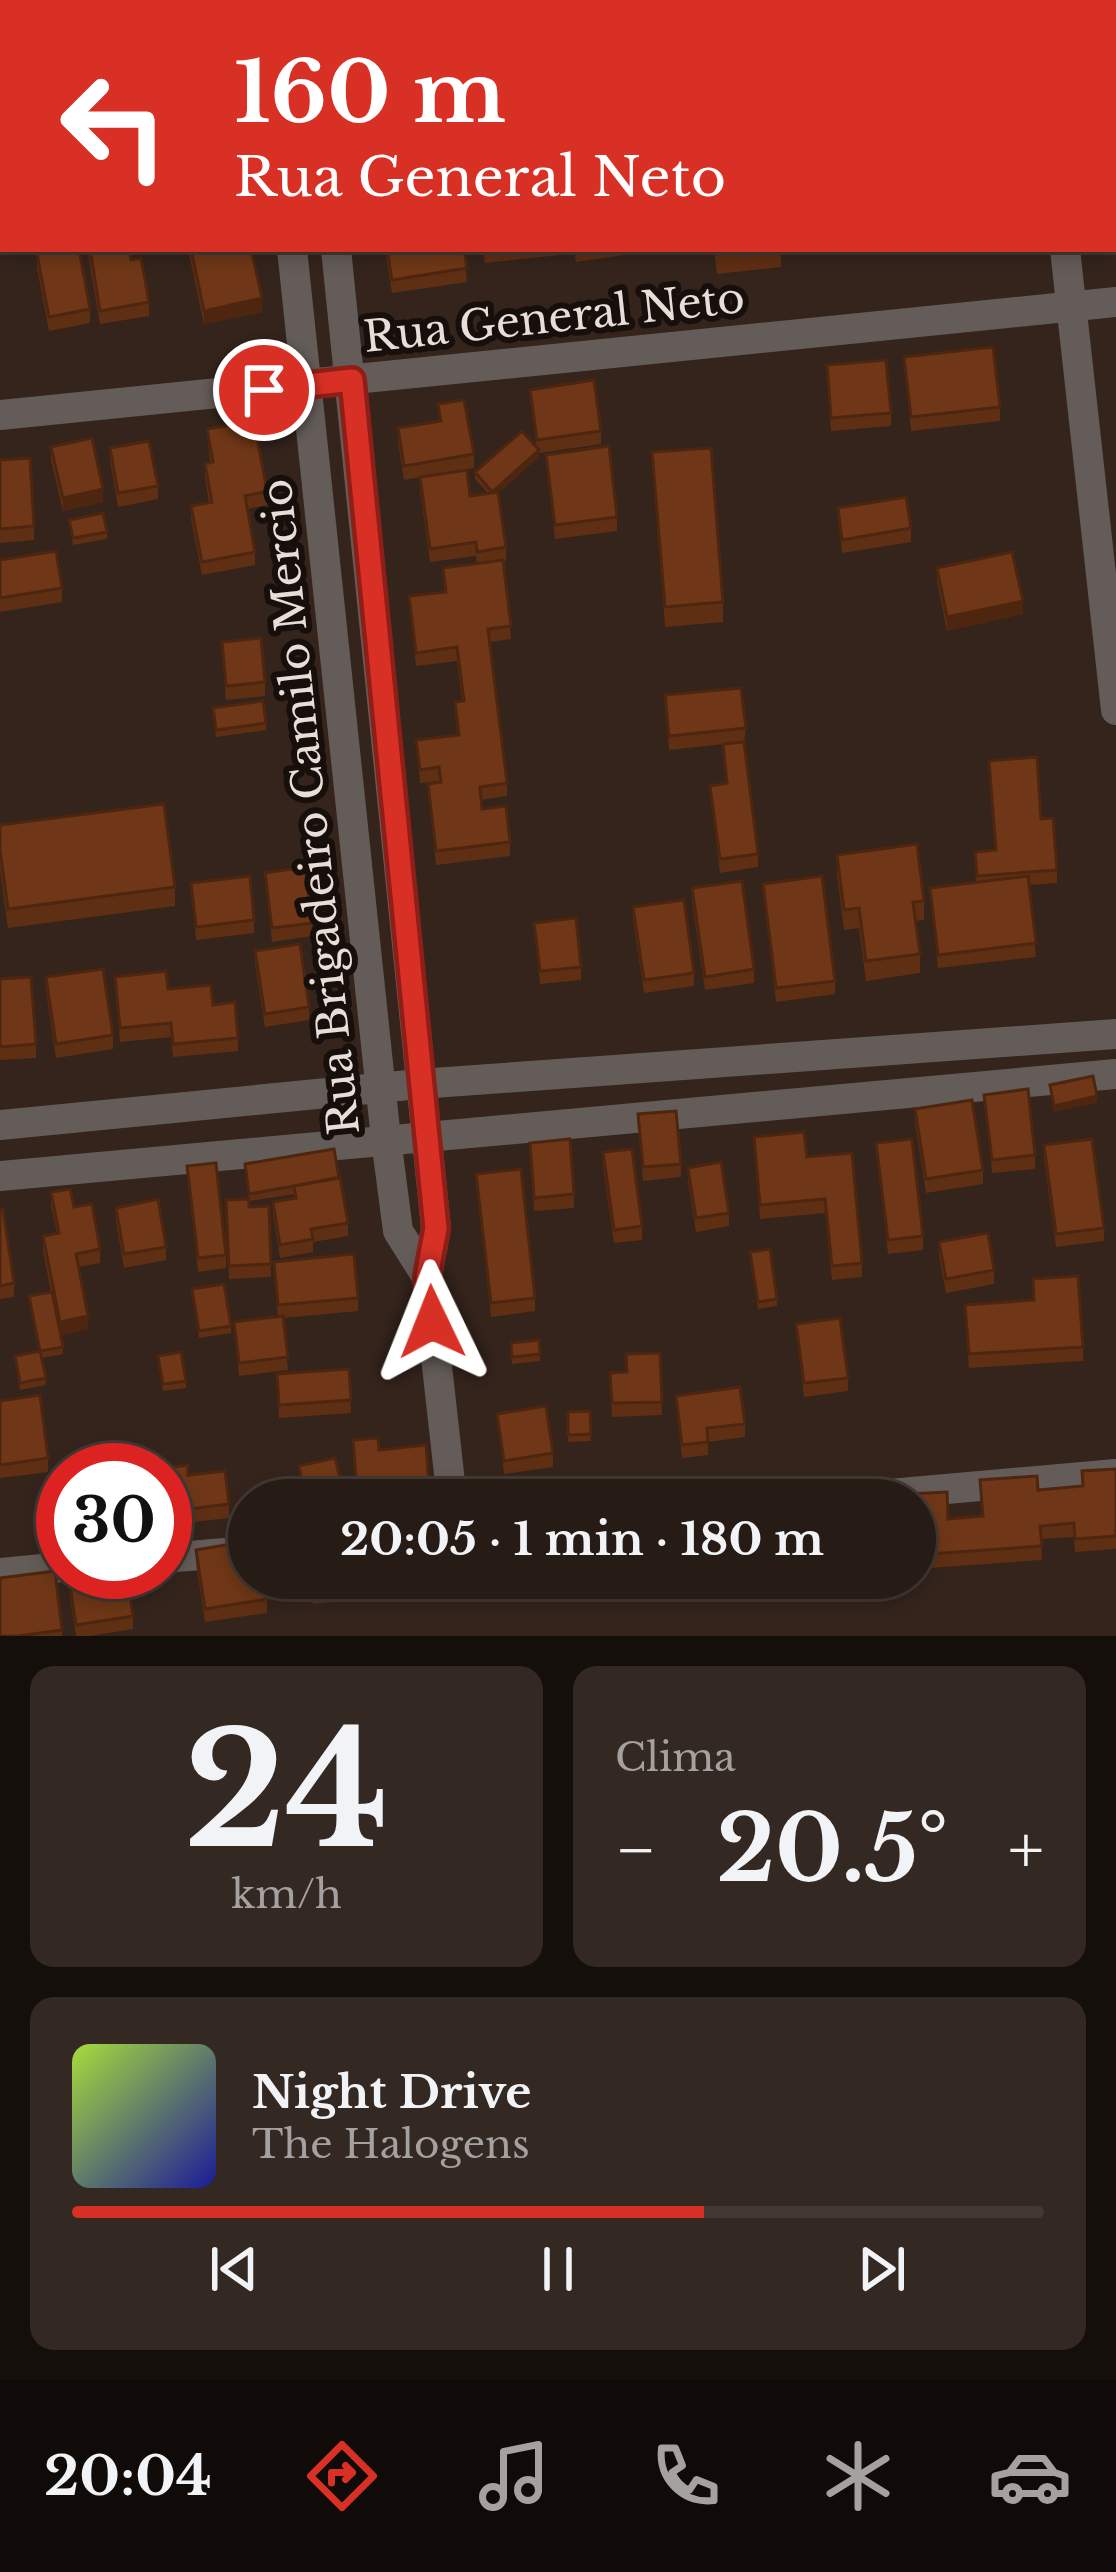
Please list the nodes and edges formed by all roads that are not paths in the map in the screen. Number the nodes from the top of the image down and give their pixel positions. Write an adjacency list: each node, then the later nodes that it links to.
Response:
1 (292, 252): 7 (street, Rua Brigadeiro Camilo Mercio)
2 (336, 252): 6 (street, Rua Brigadeiro Camilo Mercio)
3 (1065, 252): 5 (street)
4 (1116, 302): 5 (street, Rua General Neto)
5 (1071, 306): 6 (street, Rua General Neto); 11 (street)
6 (352, 380): 7 (street, Rua General Neto); 9 (street, Rua Brigadeiro Camilo Mercio)
7 (308, 386): 8 (street, Rua General Neto); 10 (street, Rua Brigadeiro Camilo Mercio)
8 (0, 415)
9 (382, 698): 10 (street); 15 (street, Rua Brigadeiro Camilo Mercio)
10 (341, 701): 16 (street, Rua Brigadeiro Camilo Mercio)
11 (1116, 710)
12 (1116, 1034): 13 (street)
13 (773, 1059): 15 (street); 17 (street)
14 (1116, 1074): 17 (street)
15 (419, 1084): 16 (street); 19 (street, Rua Brigadeiro Camilo Mercio)
16 (380, 1088): 18 (street); 20 (street, Rua Brigadeiro Camilo Mercio)
17 (774, 1104): 19 (street)
18 (0, 1125)
19 (427, 1136): 20 (street); 22 (street, Rua Brigadeiro Camilo Mercio)
20 (386, 1139): 21 (street); 22 (street, Rua Brigadeiro Camilo Mercio)
21 (0, 1176)
22 (427, 1277): 24 (street, Rua Brigadeiro Camilo Mercio)
23 (1116, 1474): 25 (street)
24 (450, 1479)
25 (936, 1490)
26 (228, 1553): 27 (street)
27 (192, 1556)
28 (36, 1570): 29 (street)
29 (0, 1573)

